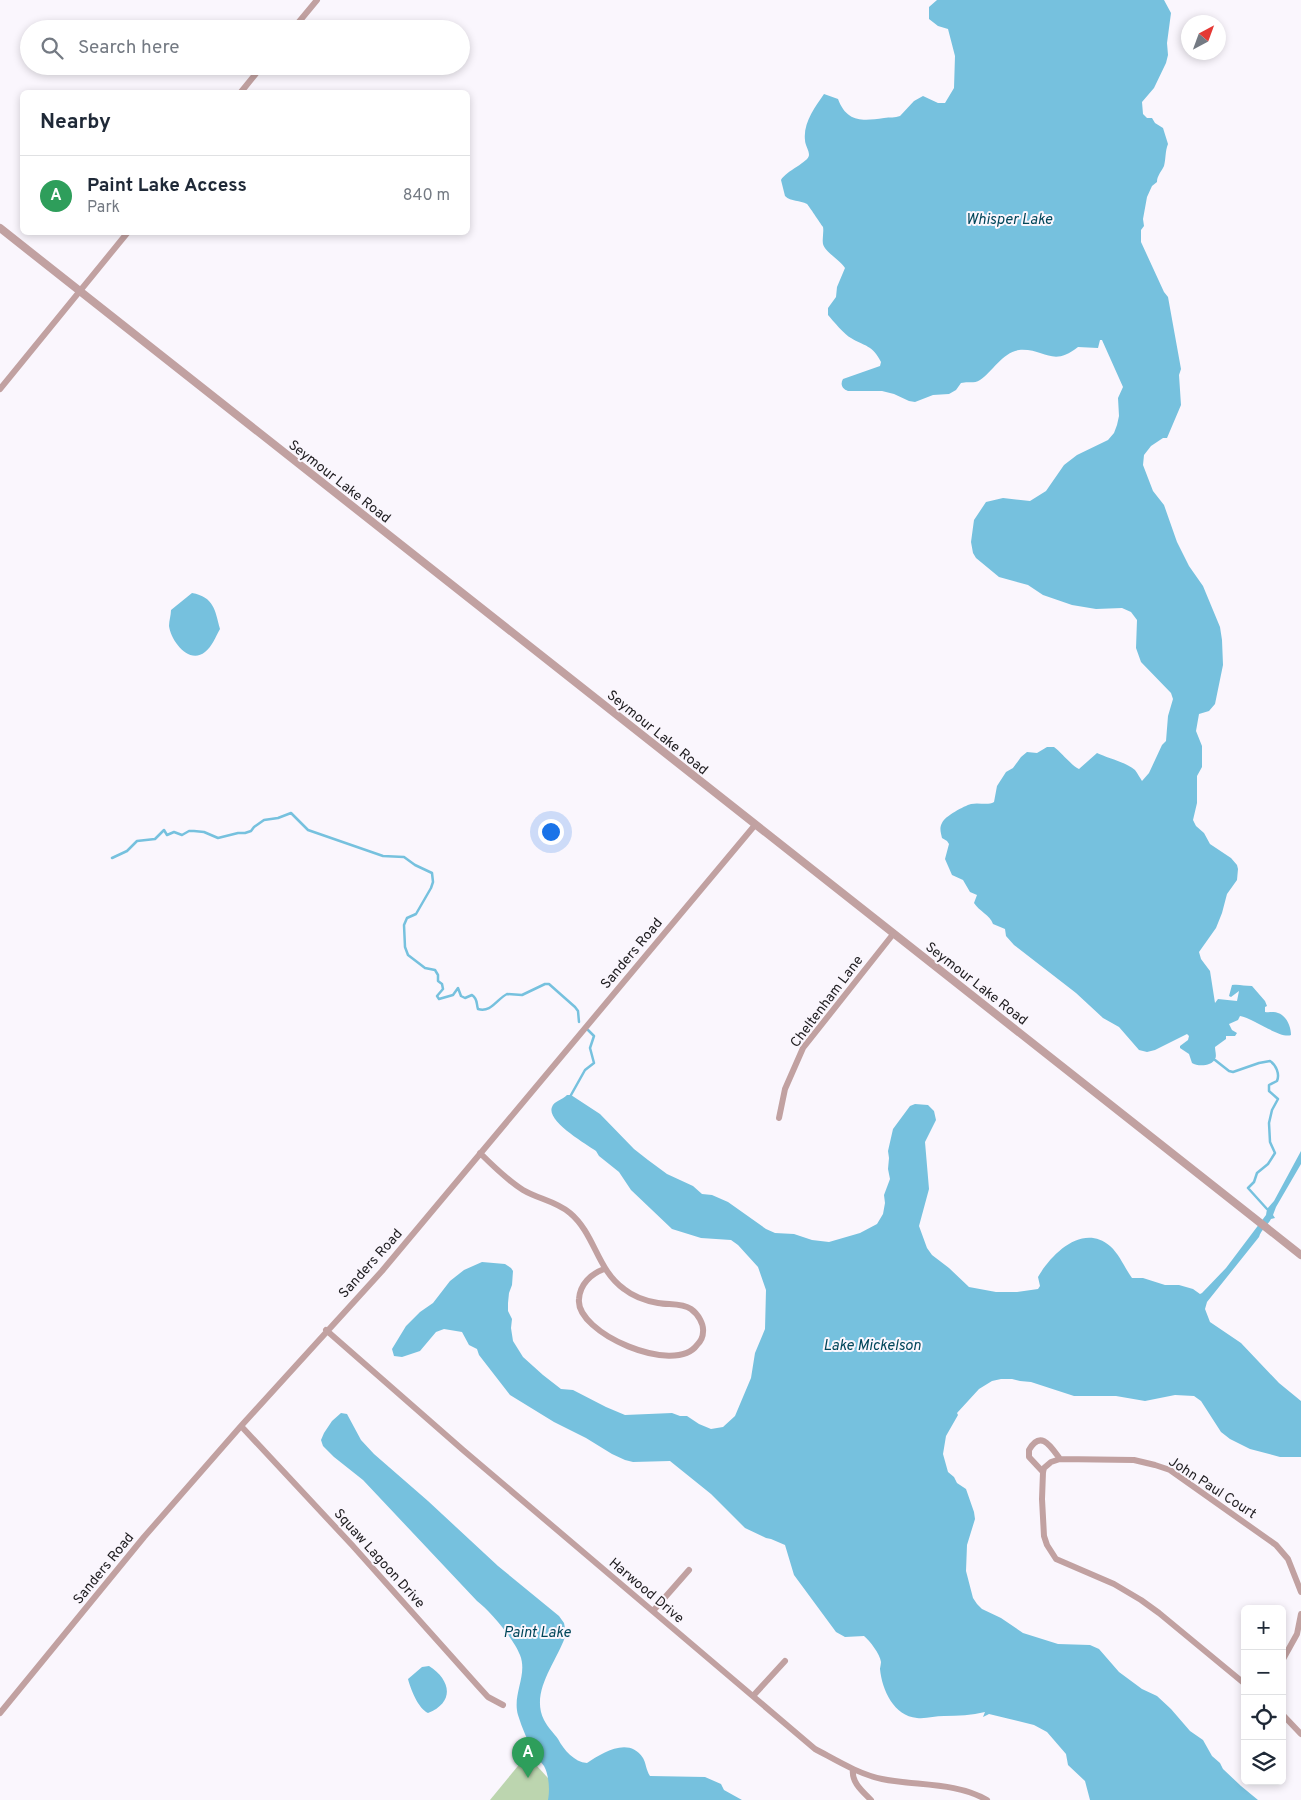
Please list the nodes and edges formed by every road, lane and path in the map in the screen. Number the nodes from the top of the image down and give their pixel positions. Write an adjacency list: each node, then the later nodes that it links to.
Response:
1 (317, 0): 2 (street)
2 (300, 20)
3 (255, 75): 4 (street)
4 (243, 90)
5 (0, 228): 7 (street, Seymour Lake Road)
6 (126, 235): 7 (street)
7 (80, 291): 8 (street); 9 (street, Seymour Lake Road)
8 (0, 389)
9 (755, 825): 10 (street, Seymour Lake Road); 12 (street, Sanders Road)
10 (894, 934): 11 (street, Cheltenham Lane); 13 (street, Seymour Lake Road)
11 (779, 1118)
12 (480, 1153): 14 (street); 15 (street, Sanders Road)
13 (1301, 1256)
14 (604, 1269): 14 (street)
15 (326, 1330): 16 (street, Sanders Road); 21 (street, Harwood Drive)
16 (241, 1426): 27 (street, Squaw Lagoon Drive); 28 (street, Sanders Road)
17 (1060, 1459): 18 (street); 18 (street); 20 (street, John Paul Court)
18 (1043, 1472): 25 (street)
19 (689, 1570): 21 (street)
20 (1301, 1592)
21 (653, 1611): 26 (street, Harwood Drive)
22 (1301, 1614): 23 (street)
23 (1286, 1654)
24 (785, 1661): 26 (street)
25 (1241, 1681)
26 (753, 1696): 31 (street, Harwood Drive)
27 (503, 1705)
28 (0, 1713)
29 (1286, 1718): 30 (street)
30 (1301, 1734)
31 (853, 1769): 32 (street); 33 (street, Harwood Drive)
32 (871, 1800)
33 (987, 1800)

